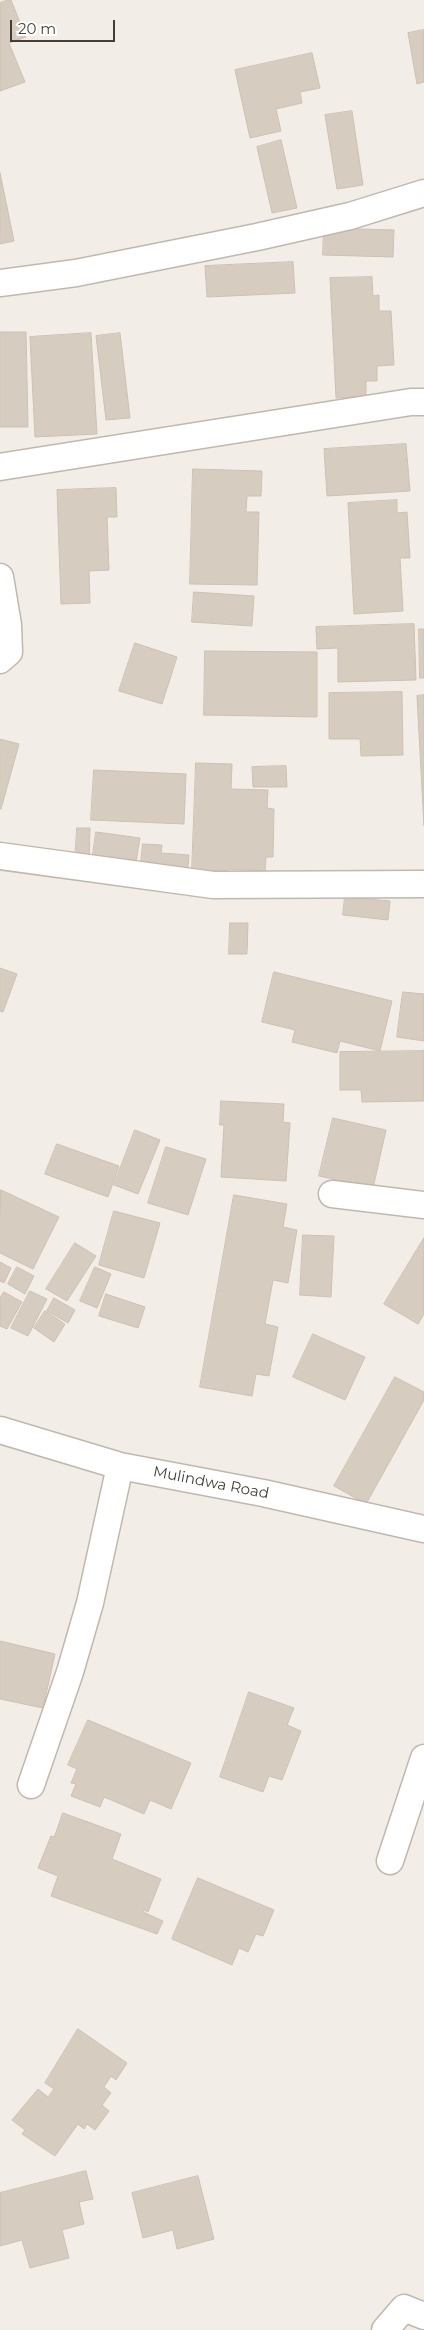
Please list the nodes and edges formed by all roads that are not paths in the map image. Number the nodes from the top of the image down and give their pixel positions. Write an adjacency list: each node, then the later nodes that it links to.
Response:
1 (424, 193): 2 (street)
2 (0, 284)
3 (424, 402): 4 (street)
4 (0, 467)
5 (0, 577): 6 (street)
6 (0, 660)
7 (0, 856): 8 (street)
8 (424, 884)
9 (332, 1194): 10 (street)
10 (424, 1205)
11 (0, 1430): 12 (street, Mulindwa Road)
12 (120, 1466): 13 (street, Mulindwa Road); 15 (street)
13 (424, 1529)
14 (424, 1758): 16 (street)
15 (31, 1785)
16 (390, 1861)
17 (424, 2316): 18 (street)
18 (385, 2330)

